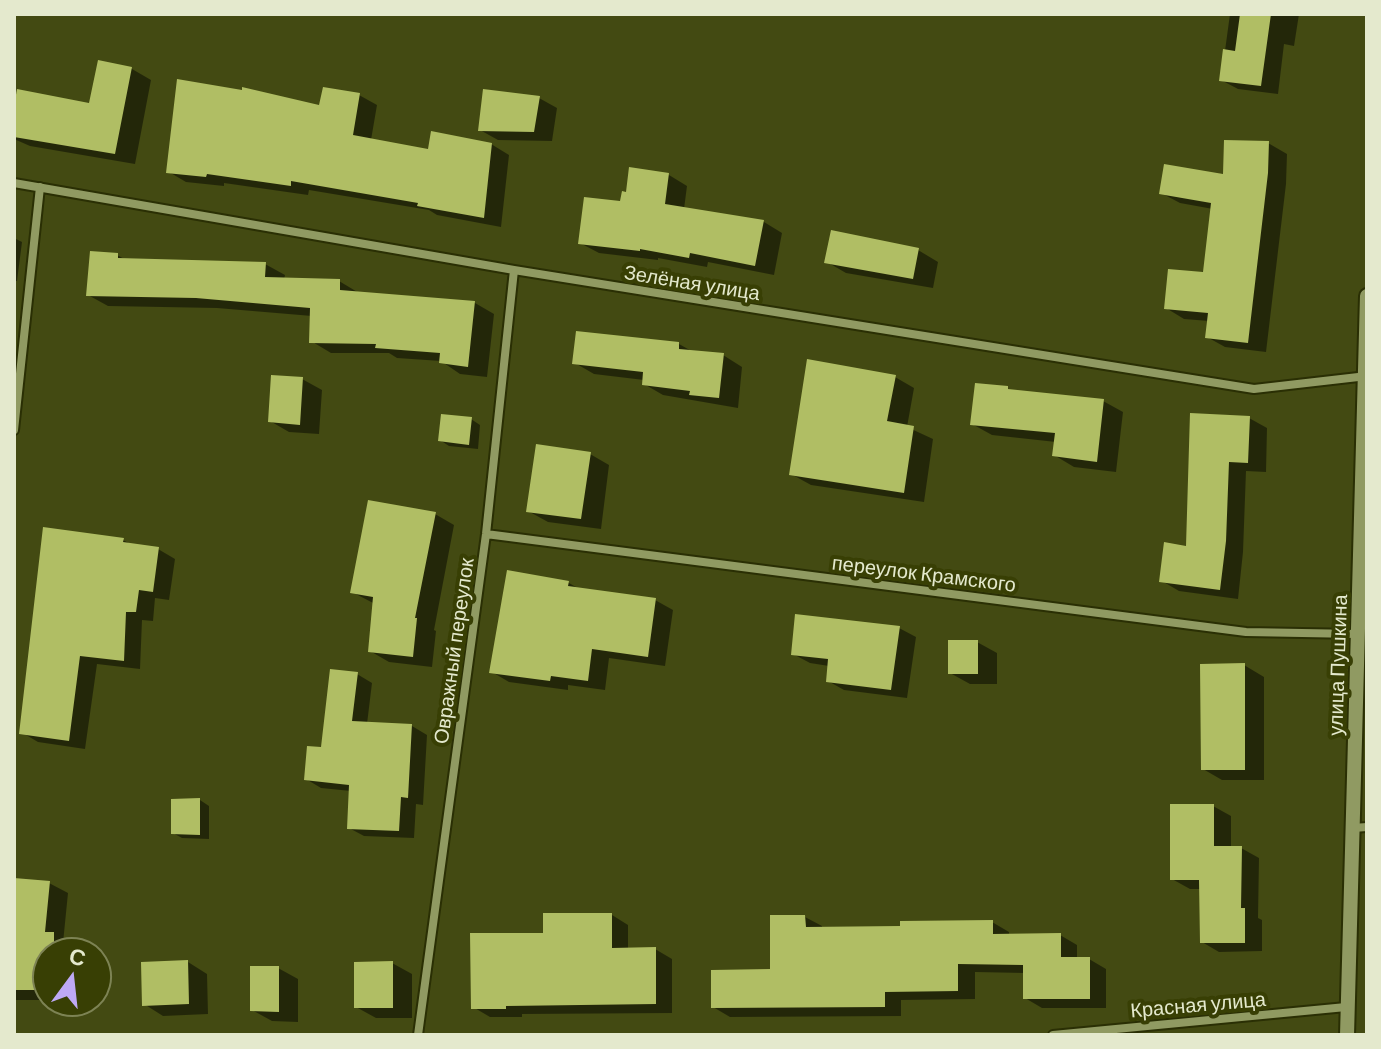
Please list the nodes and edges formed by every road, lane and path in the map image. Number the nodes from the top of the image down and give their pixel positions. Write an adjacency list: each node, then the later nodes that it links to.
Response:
1 (14, 183): 2 (street, Зелёная улица)
2 (40, 187): 3 (street, Зелёная улица); 6 (street)
3 (514, 270): 5 (street, Зелёная улица); 7 (street, Овражный переулок)
4 (1367, 296): 5 (street, улица Пушкина)
5 (1366, 376): 8 (street, улица Пушкина)
6 (14, 430)
7 (486, 534): 8 (street, переулок Крамского); 11 (street, Овражный переулок)
8 (1359, 634): 9 (street, улица Пушкина)
9 (1360, 828): 10 (street, улица Пушкина)
10 (1346, 1007): 12 (street, Красная улица); 13 (street, улица Пушкина)
11 (418, 1035)
12 (1053, 1035)
13 (1347, 1035)

